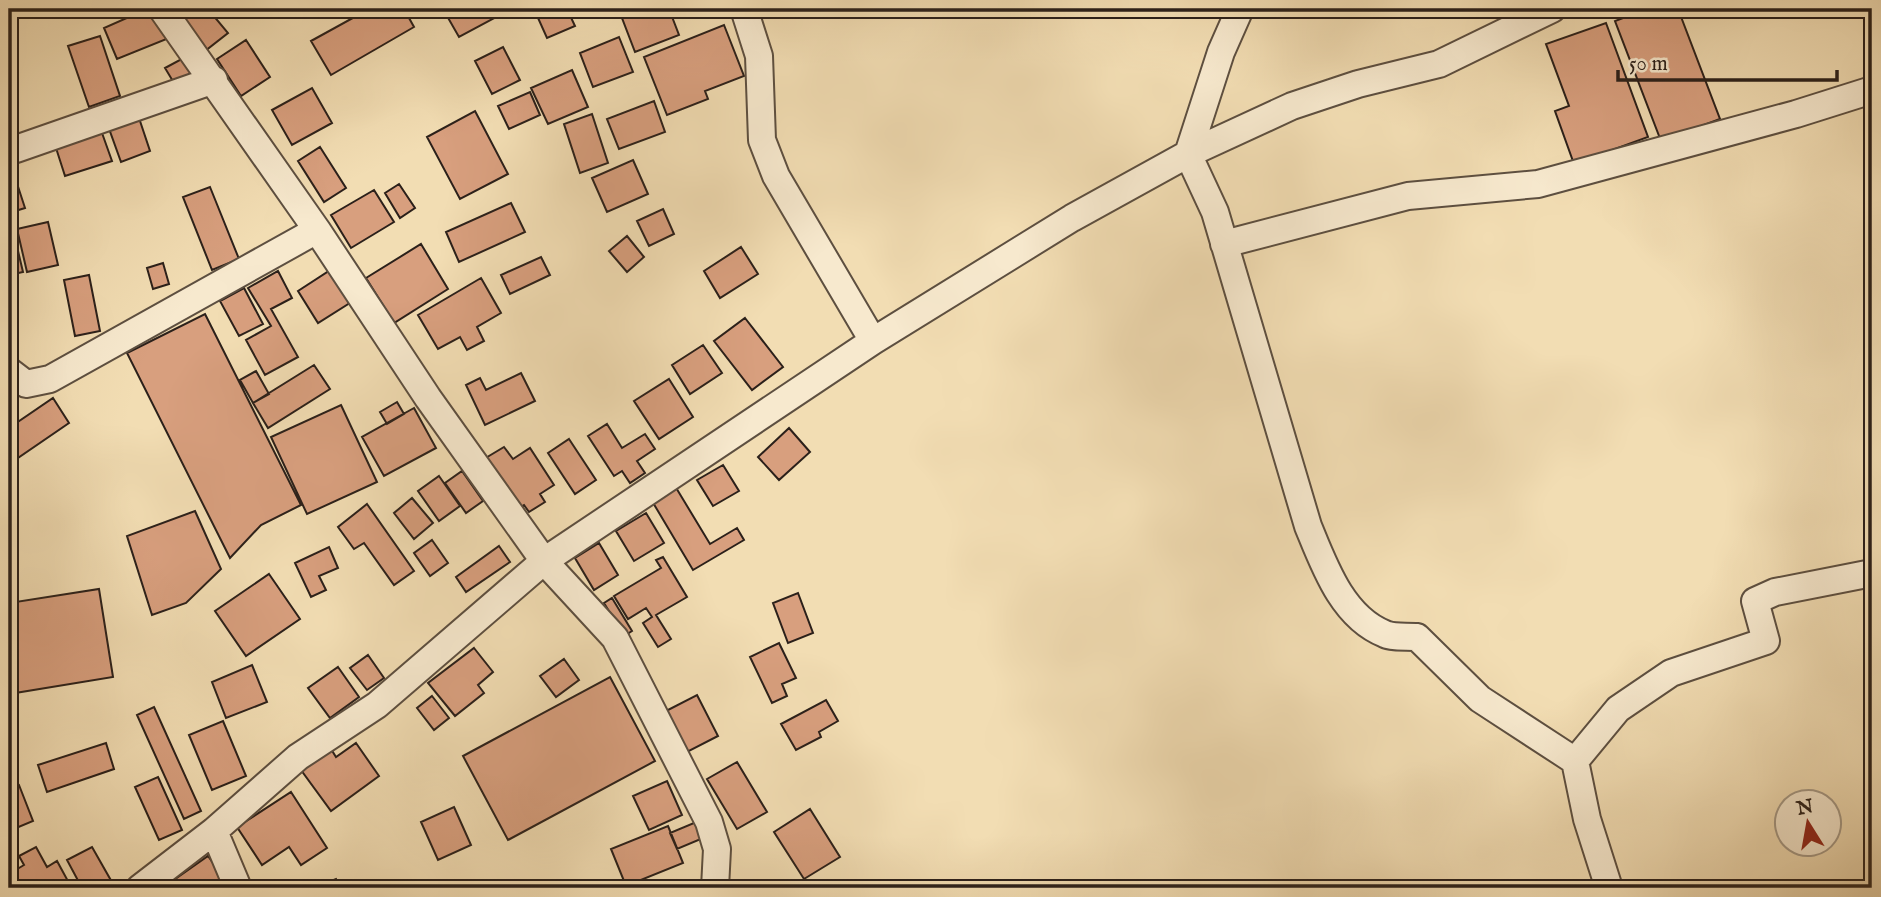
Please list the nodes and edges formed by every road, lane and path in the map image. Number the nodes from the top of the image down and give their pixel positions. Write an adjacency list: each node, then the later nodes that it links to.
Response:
1 (162, 9): 5 (street)
2 (744, 9): 11 (street)
3 (1240, 9): 8 (street)
4 (1552, 9): 8 (street)
5 (214, 80): 7 (street); 9 (street)
6 (1872, 90): 10 (street)
7 (16, 149)
8 (1188, 154): 10 (street); 11 (street)
9 (317, 230): 12 (street); 13 (street)
10 (1224, 244): 15 (street)
11 (873, 341): 13 (street)
12 (9, 371)
13 (544, 561): 16 (street); 19 (street)
14 (1872, 573): 15 (street)
15 (1575, 761): 20 (street)
16 (214, 831): 17 (street); 18 (street)
17 (140, 888)
18 (238, 888)
19 (715, 888)
20 (1609, 888)

